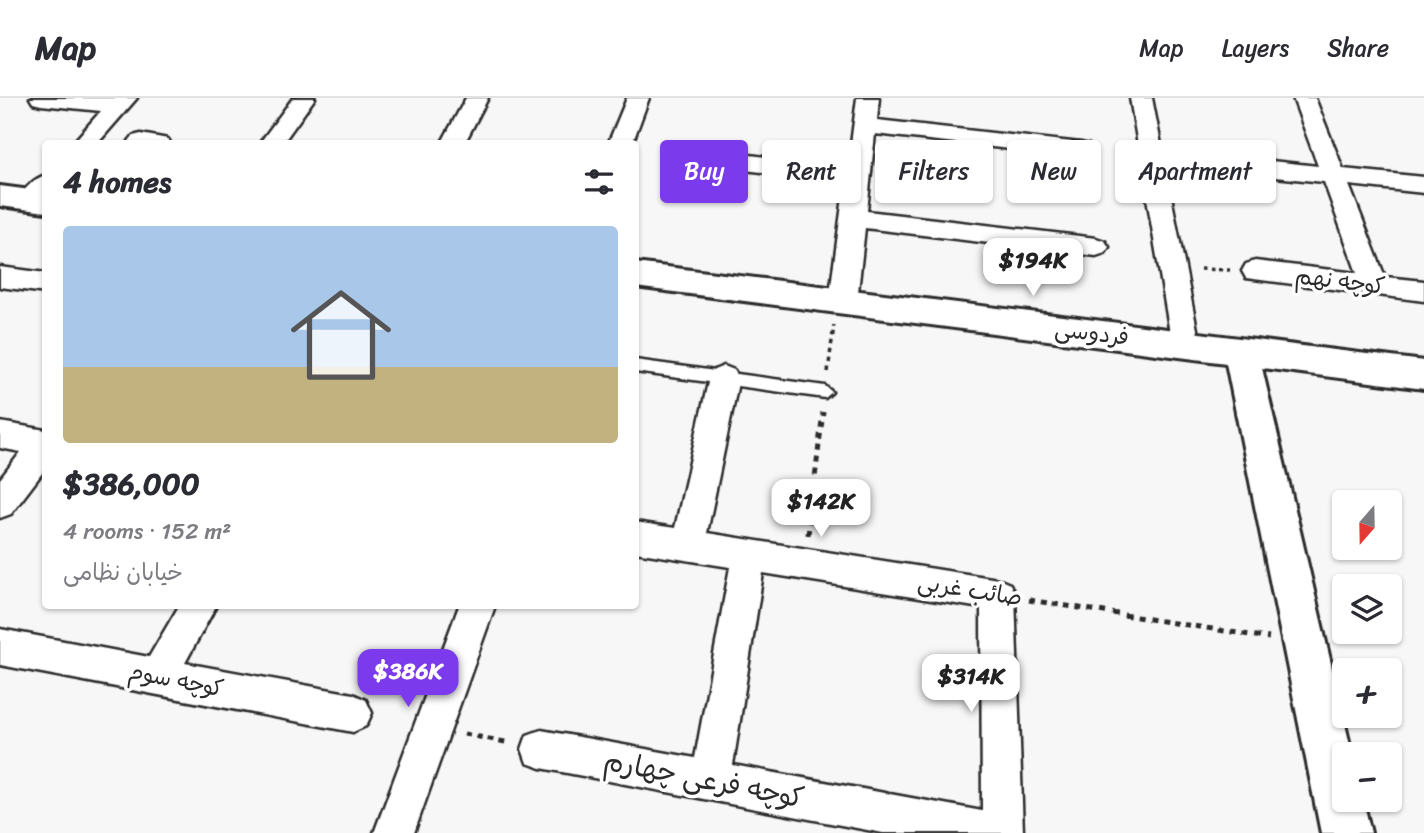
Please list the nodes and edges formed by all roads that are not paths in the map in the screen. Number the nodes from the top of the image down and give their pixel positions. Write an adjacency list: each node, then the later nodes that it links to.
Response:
1 (41, 98): 8 (street)
2 (304, 98): 11 (street)
3 (477, 98): 12 (street)
4 (638, 98): 13 (street)
5 (868, 98): 9 (street)
6 (1141, 98): 29 (street)
7 (1304, 98): 17 (street)
8 (122, 102): 10 (street)
9 (864, 126): 14 (street); 15 (street)
10 (87, 140)
11 (273, 140)
12 (454, 140)
13 (622, 140)
14 (1007, 141)
15 (861, 151)
16 (1276, 170): 17 (street)
17 (1333, 176): 18 (street); 26 (street)
18 (1424, 186)
19 (855, 203): 20 (street)
20 (853, 218): 21 (street); 28 (street)
21 (1096, 247)
22 (1255, 271): 26 (street, کوچه نهم)
23 (639, 276): 28 (street, فردوسی)
24 (0, 277): 25 (street)
25 (42, 283)
26 (1375, 285): 27 (street, کوچه نهم)
27 (1424, 291)
28 (840, 301): 29 (street, فردوسی)
29 (1186, 345): 30 (street, فردوسی)
30 (1241, 352): 32 (street, فردوسی); 52 (street)
31 (639, 367): 33 (lane)
32 (1424, 375)
33 (724, 378): 34 (lane); 40 (street)
34 (825, 392)
35 (0, 435): 36 (street)
36 (42, 442)
37 (42, 448): 38 (street)
38 (0, 503)
39 (639, 538): 40 (street, صائب غربی)
40 (688, 545): 41 (street, صائب غربی)
41 (749, 555): 48 (street); 51 (street, صائب غربی)
42 (196, 609): 45 (street)
43 (476, 609): 49 (street)
44 (0, 647): 45 (street, کوچه سوم)
45 (159, 676): 46 (street, کوچه سوم)
46 (353, 713)
47 (541, 748): 48 (street, کوچه فرعی چهارم)
48 (711, 780): 50 (street, کوچه فرعی چهارم)
49 (394, 833)
50 (991, 833)
51 (1003, 833)
52 (1346, 833)

